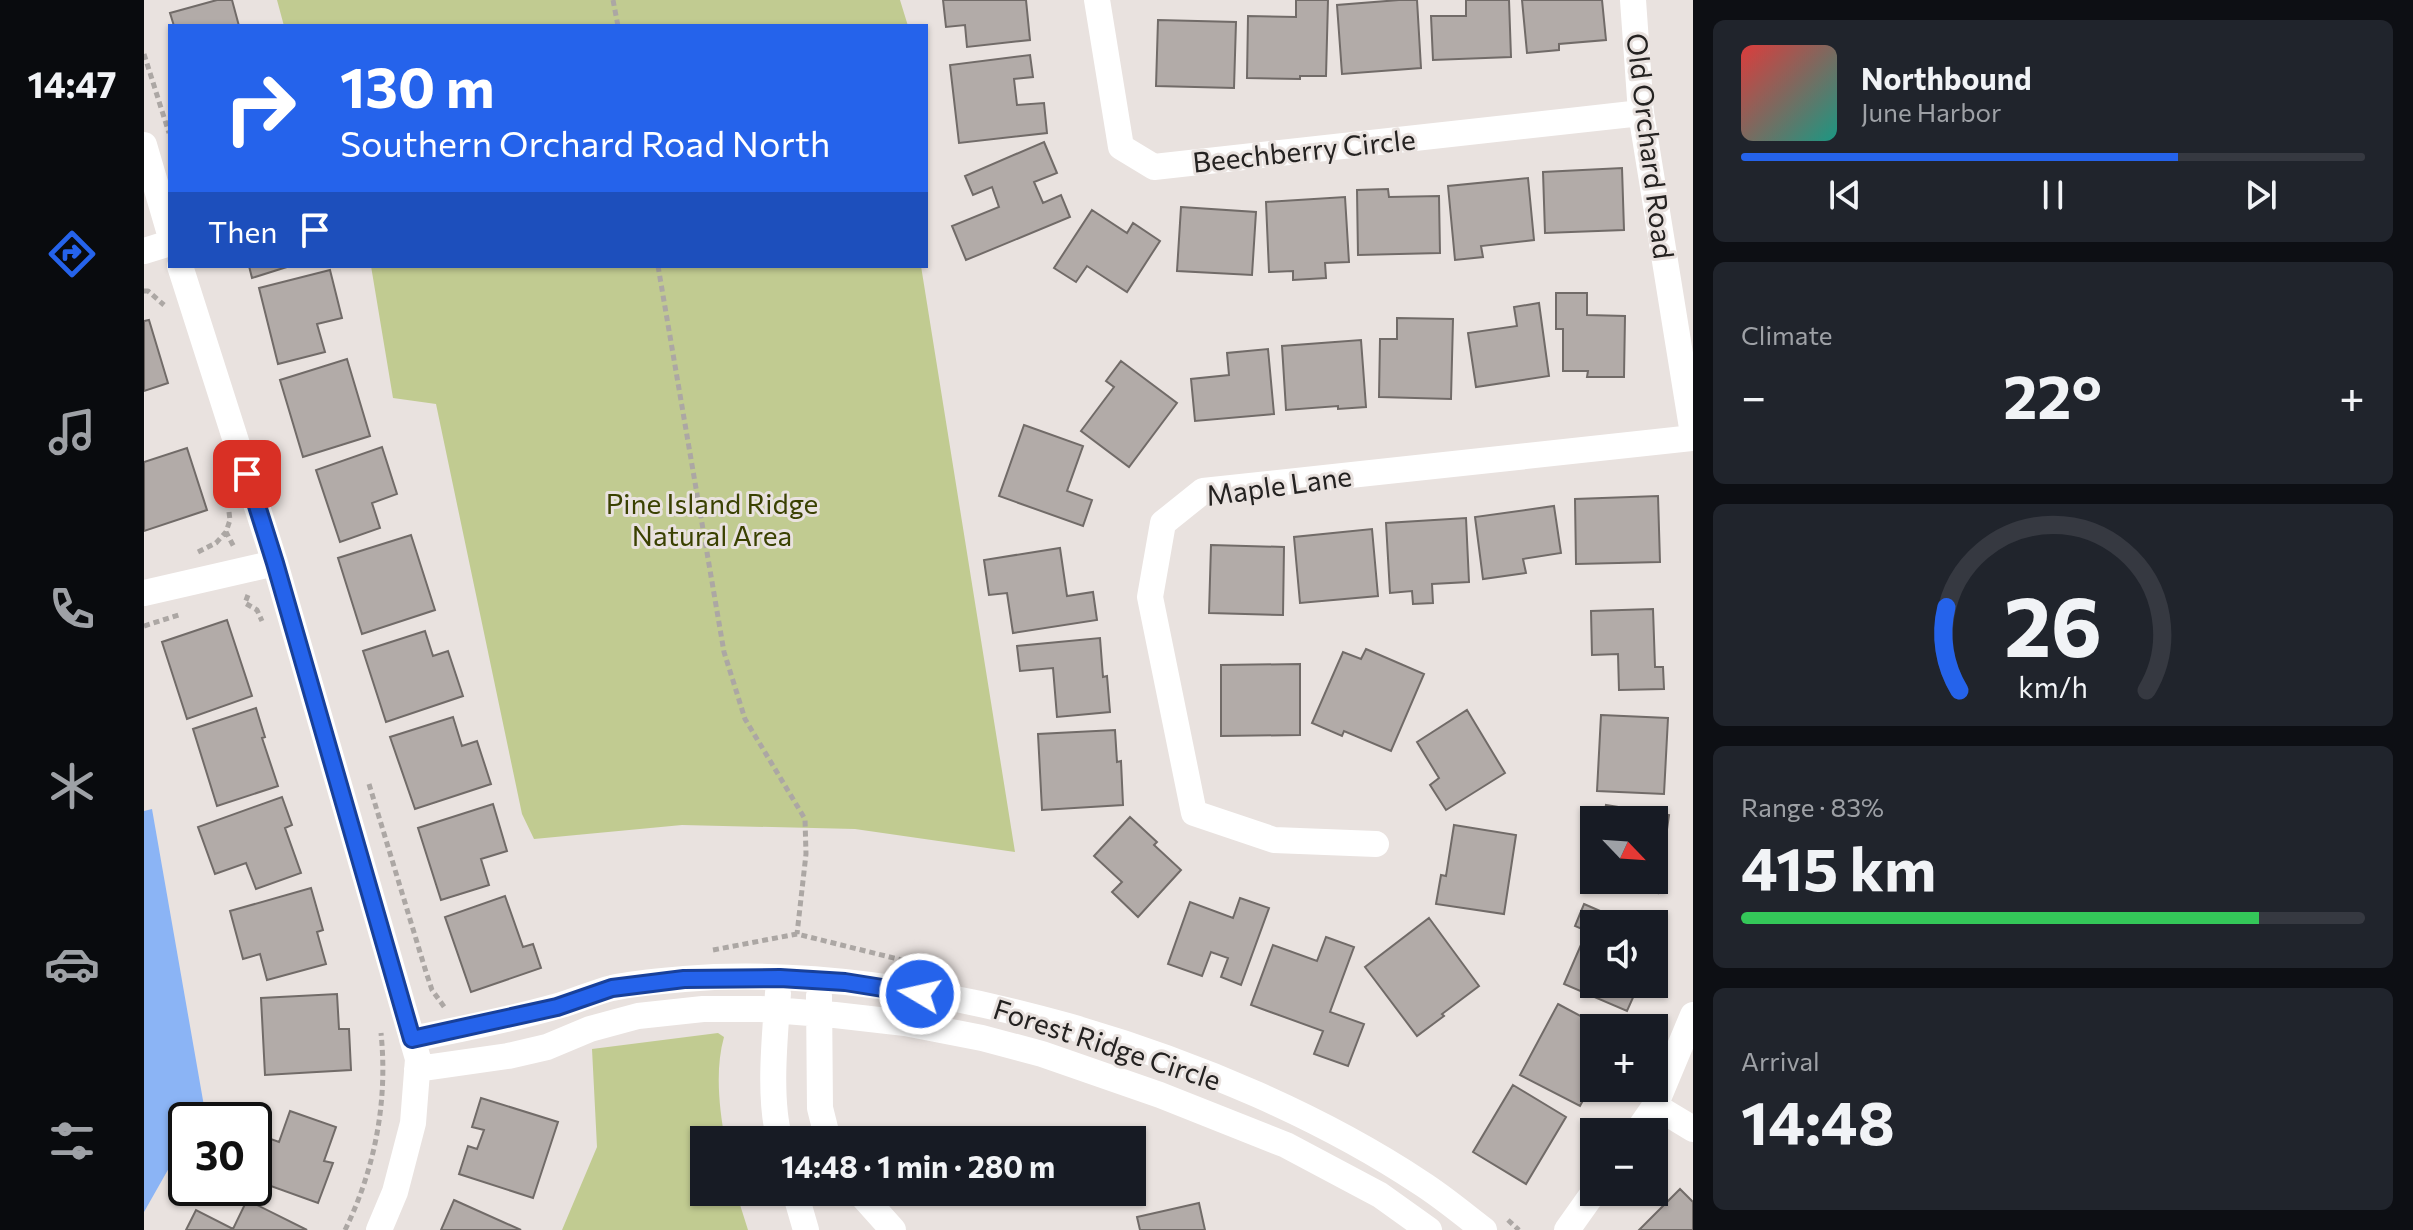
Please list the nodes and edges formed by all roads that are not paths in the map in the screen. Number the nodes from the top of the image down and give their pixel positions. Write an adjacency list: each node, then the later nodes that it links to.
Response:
1 (1097, 0): 3 (street, Beechberry Circle)
2 (1633, 0): 3 (street, Old Orchard Road)
3 (1641, 113): 9 (street, Old Orchard Road)
4 (144, 145): 5 (street)
5 (168, 227)
6 (168, 244): 7 (street)
7 (144, 251)
8 (181, 268): 10 (street)
9 (1693, 436): 12 (street, Maple Lane)
10 (275, 563): 11 (street); 18 (street)
11 (144, 593)
12 (1376, 844)
13 (780, 978): 14 (street, Forest Ridge Circle); 15 (street); 18 (street, Forest Ridge Circle)
14 (819, 980): 16 (street); 32 (street, Forest Ridge Circle)
15 (777, 1011): 16 (street, Forest Ridge Circle); 19 (street, Forest Ridge Circle); 22 (street)
16 (819, 1014): 23 (street); 31 (street, Forest Ridge Circle)
17 (1693, 1015): 20 (street)
18 (412, 1039): 19 (street)
19 (417, 1069): 28 (street)
20 (1655, 1106): 21 (street); 24 (street)
21 (1647, 1118)
22 (775, 1126)
23 (824, 1126)
24 (1693, 1129)
25 (799, 1206): 29 (street)
26 (872, 1206): 30 (street)
27 (1584, 1206): 33 (street)
28 (379, 1230)
29 (806, 1230)
30 (893, 1230)
31 (1429, 1230)
32 (1484, 1230)
33 (1567, 1230)

